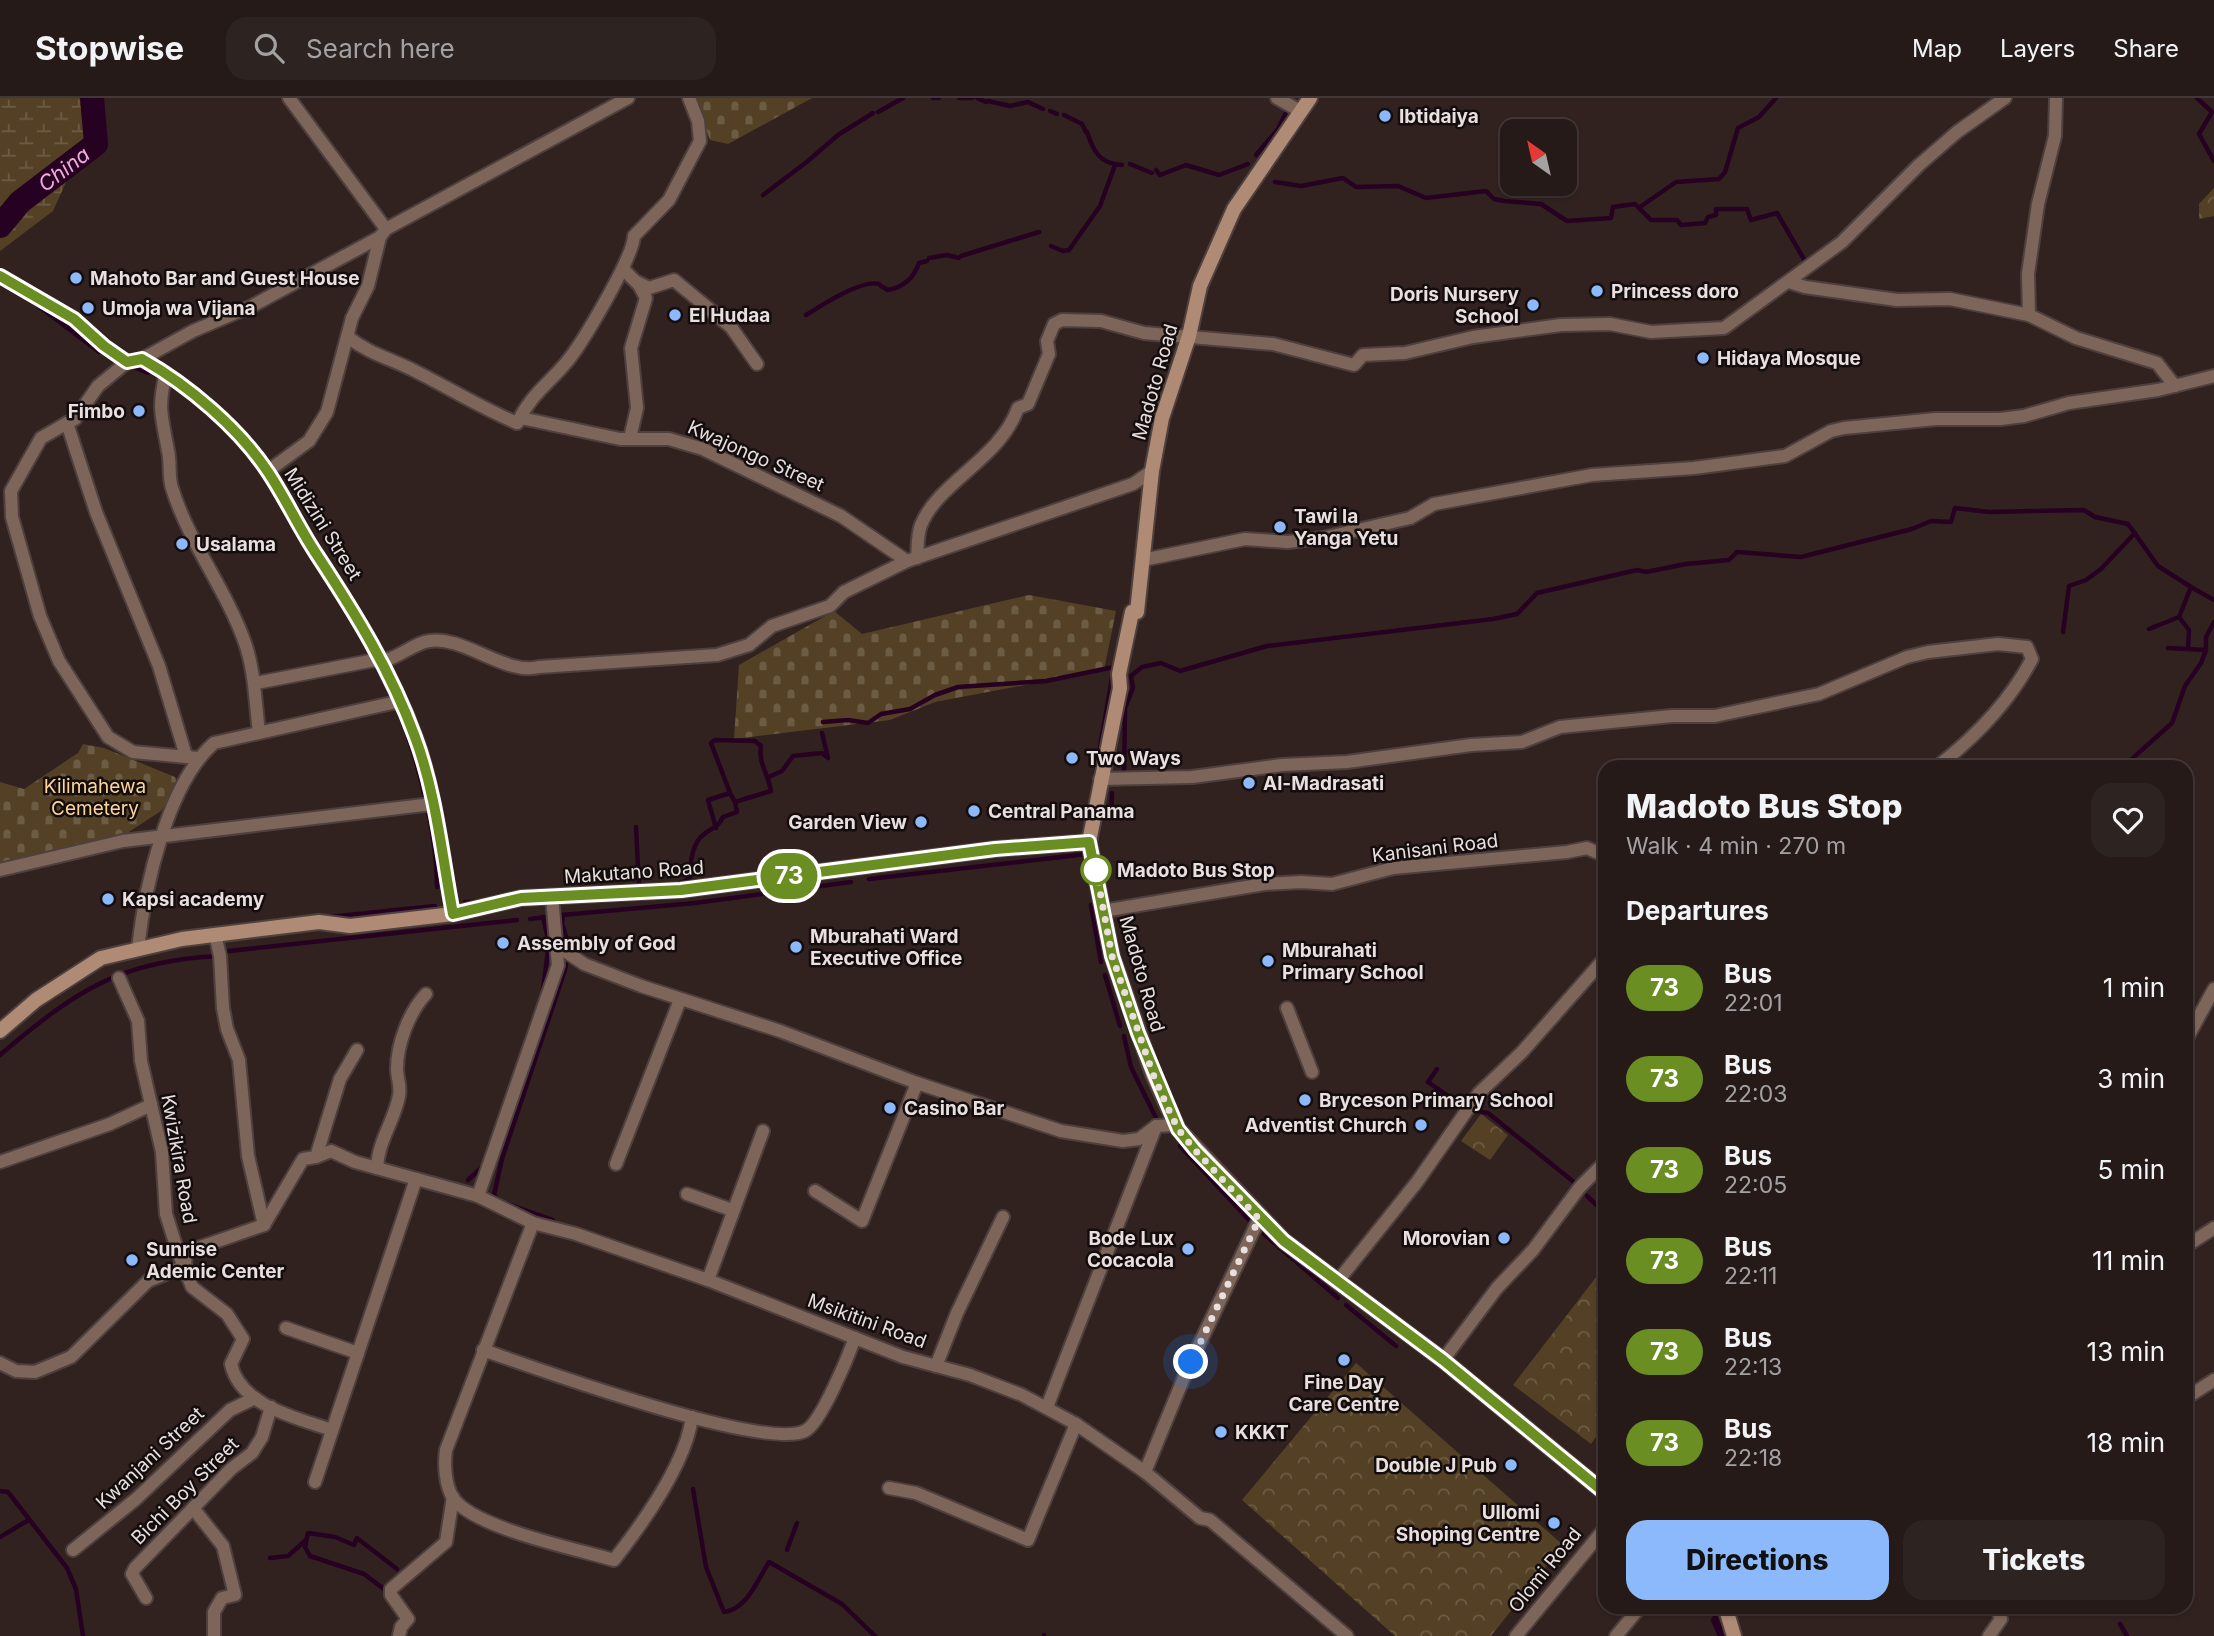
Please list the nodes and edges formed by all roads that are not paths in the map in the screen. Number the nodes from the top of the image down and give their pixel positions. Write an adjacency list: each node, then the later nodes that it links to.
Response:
1 (289, 98): 9 (street)
2 (628, 98): 9 (street)
3 (689, 98): 10 (street)
4 (1277, 98): 8 (street)
5 (1310, 98): 8 (main road, Madoto Road)
6 (2005, 98): 13 (street)
7 (2056, 98): 14 (street)
8 (1300, 111): 15 (main road, Madoto Road)
9 (383, 233): 16 (street); 17 (street)
10 (623, 269): 12 (street); 23 (street)
11 (0, 276): 18 (street)
12 (633, 280): 19 (street); 25 (street)
13 (1789, 282): 14 (street); 15 (street)
14 (2029, 315): 22 (street)
15 (1189, 336): 27 (main road, Madoto Road); 28 (street)
16 (348, 337): 23 (street, Kwajongo Street); 26 (street)
17 (142, 359): 18 (street); 20 (street, Midizini Street)
18 (127, 362): 24 (street)
19 (757, 364)
20 (166, 373): 26 (street, Midizini Street); 31 (street)
21 (2214, 376): 22 (street)
22 (2175, 386): 29 (street)
23 (517, 422): 25 (street, Kwajongo Street)
24 (67, 423): 34 (street); 34 (street)
25 (630, 438): 28 (street, Kwajongo Street)
26 (268, 471): 30 (street, Midizini Street)
27 (1152, 471): 28 (street); 29 (main road, Madoto Road)
28 (912, 559): 30 (street)
29 (1143, 560): 36 (main road, Madoto Road)
30 (383, 662): 31 (street); 32 (street, Midizini Street)
31 (256, 683): 33 (street)
32 (401, 701): 33 (street); 37 (street, Midizini Street)
33 (259, 732): 34 (street)
34 (192, 757): 38 (street)
35 (1946, 760): 36 (street)
36 (1100, 779): 39 (main road, Madoto Road)
37 (432, 804): 38 (street); 44 (street, Midizini Street)
38 (163, 836): 41 (street); 47 (street)
39 (1089, 842): 42 (main road, Makutano Road); 43 (main road, Madoto Road)
40 (1598, 853): 43 (street, Kanisani Road)
41 (0, 870)
42 (552, 897): 44 (main road, Makutano Road); 46 (street)
43 (1103, 911): 60 (main road, Madoto Road)
44 (453, 914): 45 (main road, Makutano Road)
45 (215, 934): 47 (main road, Makutano Road); 76 (street)
46 (559, 947): 52 (street); 71 (street)
47 (138, 948): 55 (main road, Makutano Road)
48 (1598, 966): 81 (street)
49 (119, 978): 59 (street, Kwizikira Road)
50 (2214, 989): 54 (street)
51 (426, 994): 66 (street)
52 (680, 1000): 58 (street); 65 (street)
53 (1287, 1008): 57 (street)
54 (2193, 1027)
55 (0, 1031)
56 (357, 1050): 63 (street)
57 (1312, 1072)
58 (916, 1083): 61 (street); 69 (street)
59 (151, 1105): 64 (street); 79 (street, Kwizikira Road)
60 (1176, 1125): 61 (street); 74 (main road, Madoto Road)
61 (1156, 1126): 93 (street)
62 (763, 1131): 72 (street)
63 (316, 1157): 66 (street, Msikitini Road); 76 (street)
64 (0, 1162)
65 (615, 1164)
66 (377, 1168): 68 (street, Msikitini Road)
67 (1598, 1169): 86 (street)
68 (416, 1179): 71 (street, Msikitini Road); 85 (street)
69 (815, 1191)
70 (687, 1194): 72 (street)
71 (478, 1196): 75 (street, Msikitini Road)
72 (732, 1210): 80 (street)
73 (1003, 1217): 88 (street)
74 (1259, 1219): 81 (main road, Madoto Road); 97 (street)
75 (533, 1223): 80 (street, Msikitini Road); 84 (street)
76 (264, 1226): 79 (street)
77 (2214, 1228): 78 (street)
78 (2193, 1242)
79 (184, 1266): 87 (street); 91 (street, Kwizikira Road)
80 (708, 1280): 83 (street, Msikitini Road)
81 (1337, 1282): 86 (main road, Madoto Road)
82 (286, 1328): 85 (street)
83 (855, 1338): 88 (street, Msikitini Road); 94 (street)
84 (483, 1350): 94 (street); 101 (street)
85 (358, 1353): 96 (street)
86 (1443, 1360): 99 (main road, Madoto Road)
87 (0, 1363)
88 (936, 1366): 93 (street, Msikitini Road)
89 (2214, 1380): 90 (street)
90 (2193, 1394)
91 (256, 1398): 92 (street, Kwizikira Road); 104 (street, Kwanjani Street)
92 (271, 1407): 96 (street, Kwizikira Road); 102 (street, Bichi Boy Street)
93 (1047, 1407): 95 (street, Msikitini Road)
94 (692, 1417): 101 (street)
95 (1076, 1424): 97 (street, Msikitini Road); 100 (street)
96 (332, 1430): 98 (street)
97 (1145, 1472): 111 (street, Msikitini Road)
98 (315, 1482)
99 (1598, 1487)
100 (889, 1488)
101 (453, 1497): 110 (street)
102 (193, 1508): 105 (street, Bichi Boy Street); 109 (street)
103 (1598, 1536): 112 (street, Olomi Road)
104 (73, 1550)
105 (146, 1598)
106 (1634, 1614): 113 (street)
107 (1727, 1614): 114 (main road)
108 (1999, 1614): 115 (street)
109 (214, 1636)
110 (399, 1636)
111 (1347, 1636)
112 (1516, 1636)
113 (1616, 1636)
114 (1734, 1636)
115 (1989, 1636)

